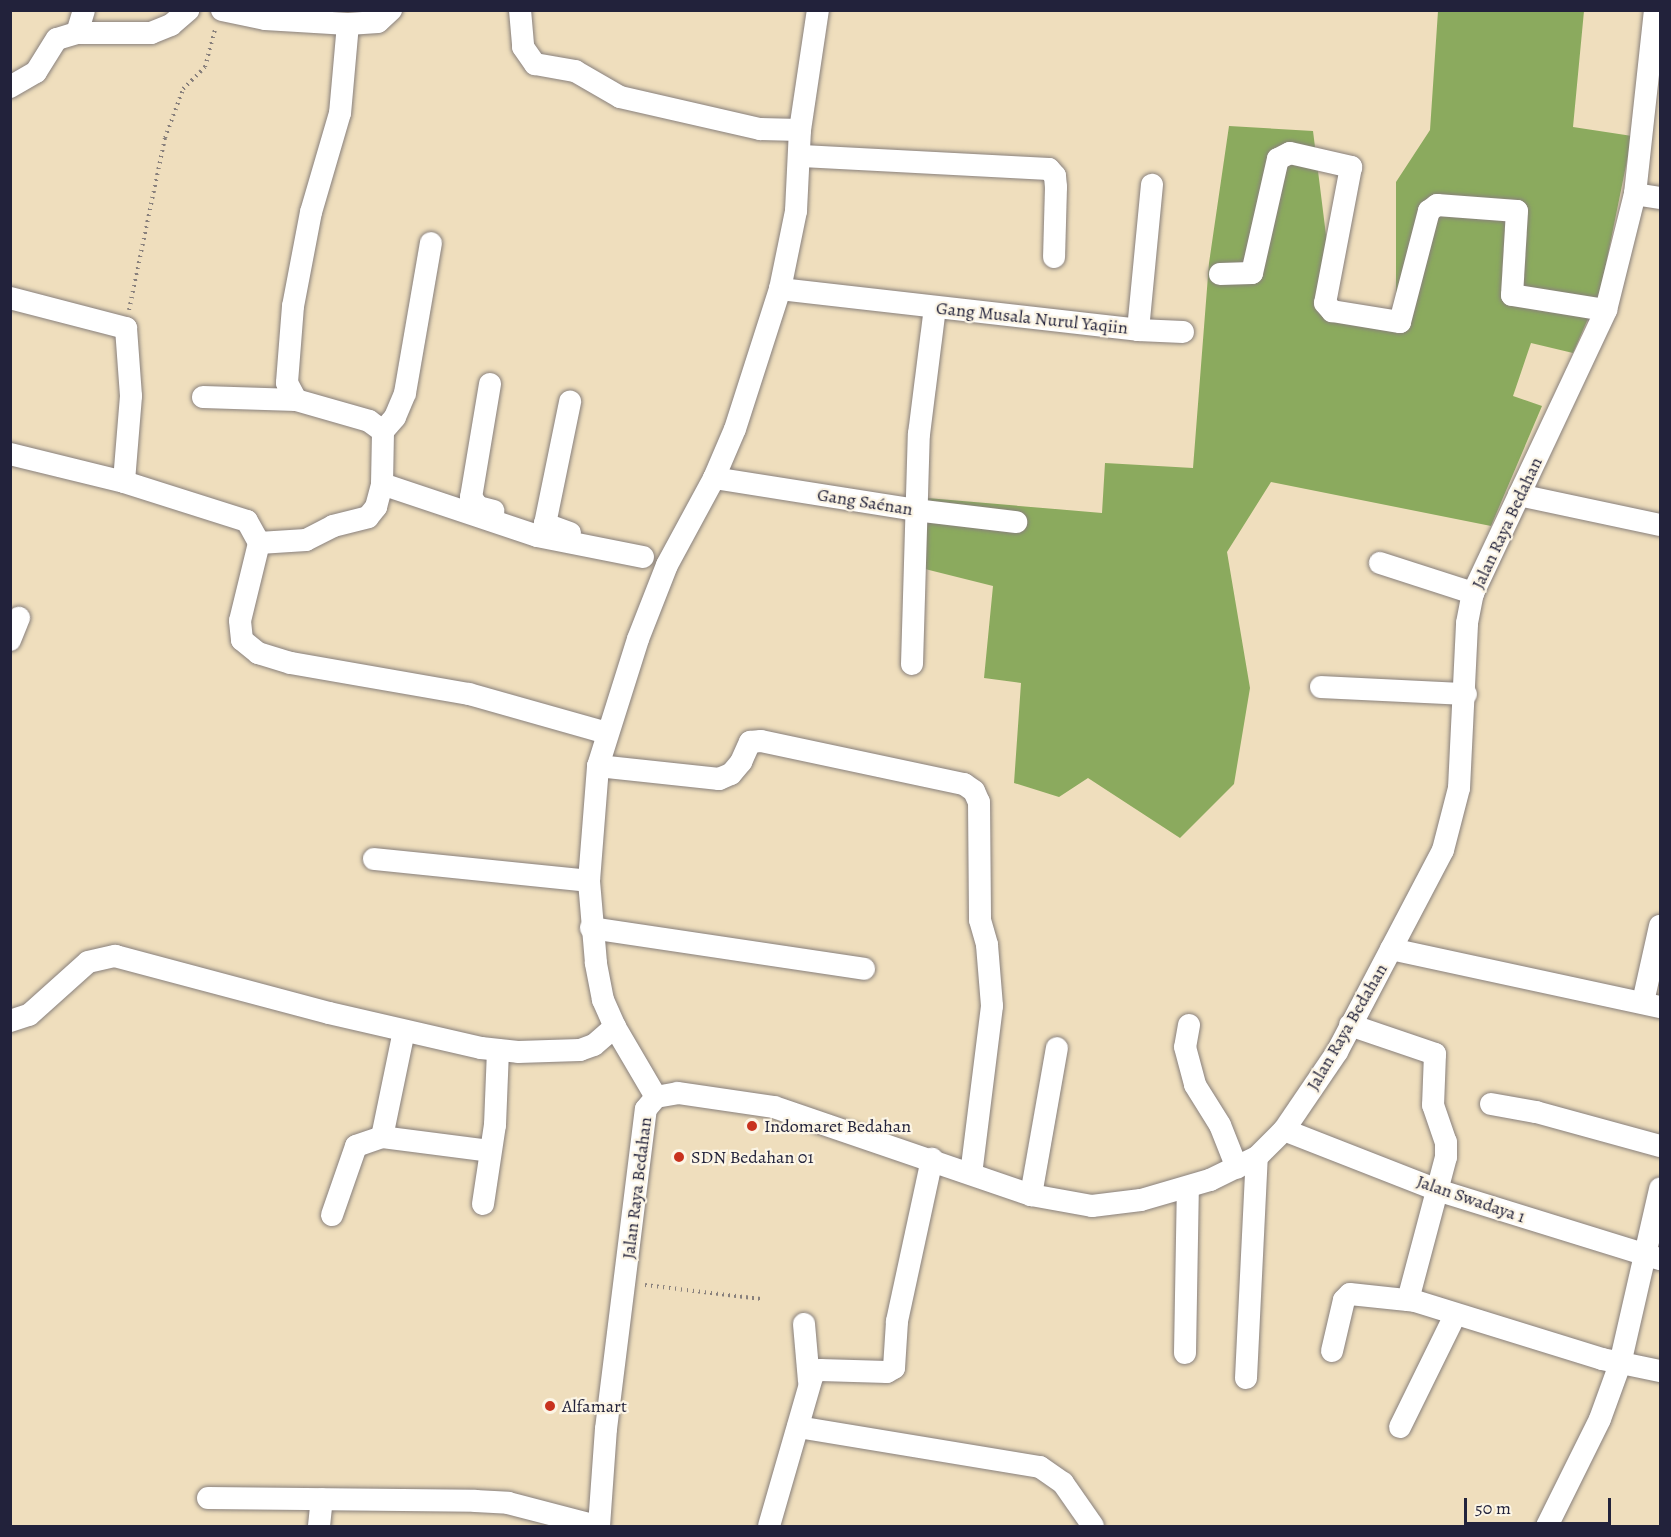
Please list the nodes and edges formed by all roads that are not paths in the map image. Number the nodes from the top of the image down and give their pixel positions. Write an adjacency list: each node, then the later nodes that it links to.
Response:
1 (84, 10): 10 (street)
2 (188, 10): 10 (street)
3 (391, 10): 9 (street)
4 (520, 10): 12 (street)
5 (818, 10): 12 (street)
6 (299, 15): 8 (street); 9 (street)
7 (1657, 15): 13 (street, Jalan Raya Bedahan)
8 (219, 16)
9 (348, 24): 29 (street)
10 (77, 33): 11 (street)
11 (10, 87)
12 (800, 130): 14 (street)
13 (1651, 136): 16 (street, Jalan Raya Bedahan)
14 (802, 156): 19 (street); 21 (street)
15 (1152, 185): 25 (street, Gang Musala Nurul Yaqiin)
16 (1635, 194): 17 (street); 24 (street, Jalan Raya Bedahan)
17 (1660, 198)
18 (431, 243): 31 (street)
19 (1054, 257)
20 (1220, 274): 24 (street)
21 (780, 288): 23 (street, Gang Musala Nurul Yaqiin); 33 (street)
22 (10, 298): 34 (street)
23 (935, 308): 25 (street, Gang Musala Nurul Yaqiin); 37 (street)
24 (1606, 310): 36 (street, Jalan Raya Bedahan)
25 (1138, 330): 26 (street)
26 (1183, 332)
27 (490, 384): 39 (street)
28 (203, 397): 29 (street)
29 (296, 399): 31 (street)
30 (570, 402): 39 (street)
31 (382, 431): 35 (street)
32 (10, 454): 34 (street)
33 (714, 478): 37 (street, Gang Saénan); 44 (street)
34 (124, 482): 41 (street)
35 (382, 484): 41 (street); 42 (street)
36 (1519, 495): 40 (street); 45 (street, Jalan Raya Bedahan)
37 (915, 510): 38 (street, Gang Saénan); 48 (street)
38 (1016, 522)
39 (544, 525): 42 (street)
40 (1660, 525)
41 (259, 543): 51 (street)
42 (643, 557): 44 (street)
43 (1380, 563): 45 (street)
44 (667, 565): 51 (street)
45 (1473, 593): 50 (street, Jalan Raya Bedahan)
46 (19, 618): 47 (street)
47 (10, 640)
48 (912, 664)
49 (1321, 687): 50 (street)
50 (1466, 694): 57 (street, Jalan Raya Bedahan)
51 (607, 733): 52 (street)
52 (598, 766): 54 (street); 75 (street)
53 (374, 859): 54 (street)
54 (589, 880): 56 (street)
55 (1660, 926): 59 (street)
56 (591, 928): 58 (street); 63 (street)
57 (1391, 949): 59 (street); 62 (street, Jalan Raya Bedahan)
58 (864, 969)
59 (1652, 1005)
60 (10, 1021): 64 (street)
61 (1189, 1025): 74 (street)
62 (1350, 1025): 69 (street, Jalan Raya Bedahan); 78 (street)
63 (615, 1027): 66 (street); 67 (street)
64 (404, 1031): 66 (street); 70 (street)
65 (1057, 1048): 79 (street)
66 (498, 1050): 72 (street)
67 (656, 1097): 73 (street, Jalan Raya Bedahan); 97 (street, Jalan Raya Bedahan)
68 (1491, 1104): 71 (street)
69 (1284, 1131): 74 (street, Jalan Raya Bedahan); 78 (street, Jalan Swadaya 1)
70 (382, 1137): 72 (street); 81 (street)
71 (1660, 1146)
72 (490, 1151): 80 (street)
73 (932, 1159): 75 (street, Jalan Raya Bedahan); 91 (street)
74 (1247, 1163): 76 (street, Jalan Raya Bedahan); 90 (street)
75 (971, 1174): 79 (street, Jalan Raya Bedahan)
76 (1188, 1188): 79 (street, Jalan Raya Bedahan); 87 (street)
77 (1660, 1189): 82 (street)
78 (1437, 1190): 82 (street, Jalan Swadaya 1); 83 (street)
79 (1031, 1195)
80 (483, 1204)
81 (332, 1215)
82 (1653, 1257): 88 (street)
83 (1408, 1300): 84 (street); 86 (street)
84 (1455, 1315): 88 (street); 93 (street)
85 (804, 1324): 91 (street)
86 (1332, 1351)
87 (1185, 1353)
88 (1620, 1364): 89 (street); 100 (street)
89 (1660, 1371)
90 (1246, 1378)
91 (809, 1381): 92 (street)
92 (798, 1427): 98 (street); 99 (street)
93 (1400, 1427)
94 (208, 1498): 95 (street)
95 (322, 1499): 96 (street); 97 (street)
96 (319, 1527)
97 (598, 1527)
98 (769, 1527)
99 (1093, 1527)
100 (1547, 1527)

